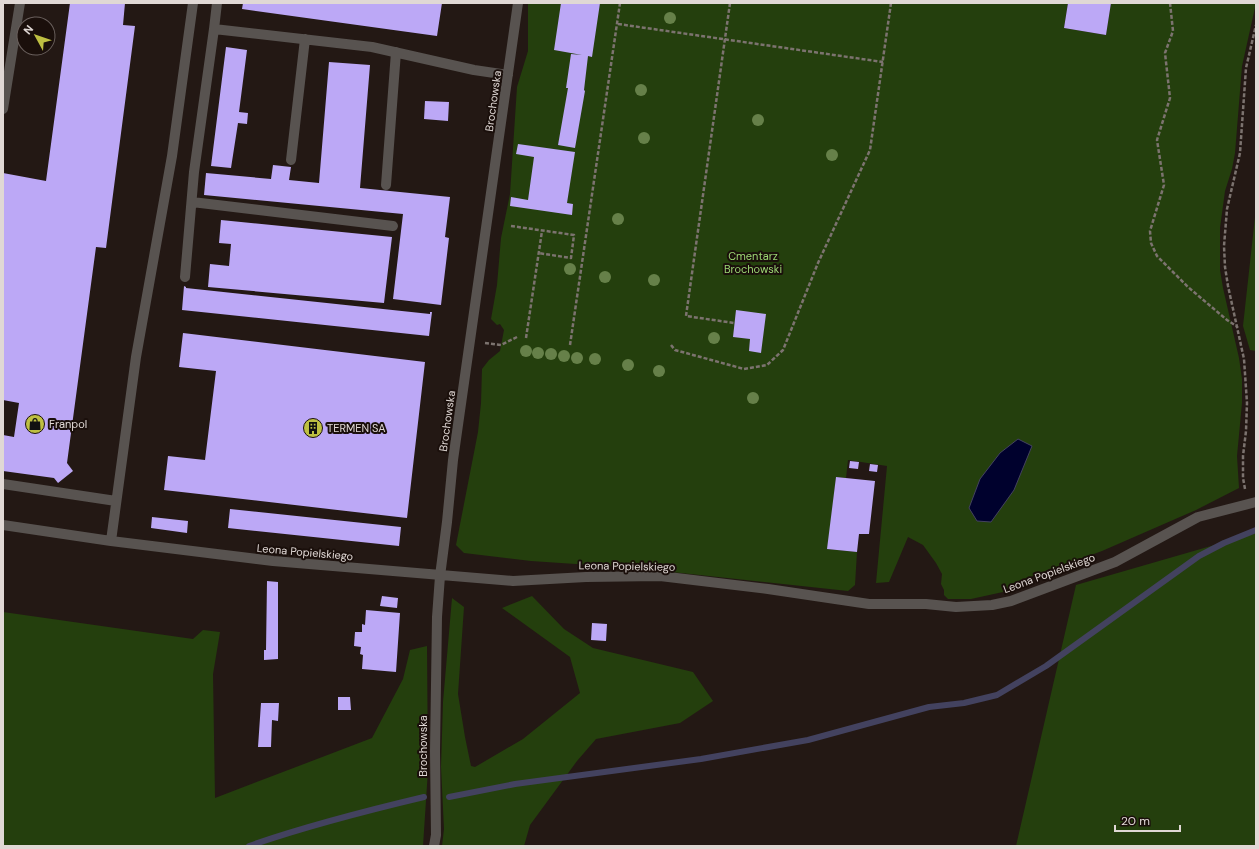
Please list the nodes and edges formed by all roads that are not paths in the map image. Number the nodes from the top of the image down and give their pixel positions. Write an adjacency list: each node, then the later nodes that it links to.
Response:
1 (20, 3): 9 (street)
2 (193, 3): 16 (street)
3 (218, 3): 5 (street)
4 (518, 3): 8 (street, Brochowska)
5 (214, 29): 6 (street); 12 (street)
6 (305, 39): 7 (street); 10 (street)
7 (396, 52): 8 (street); 11 (street)
8 (508, 75): 20 (street, Brochowska)
9 (3, 109)
10 (291, 160)
11 (386, 185)
12 (192, 202): 13 (street); 14 (street)
13 (393, 226)
14 (185, 277)
15 (3, 484): 16 (street)
16 (116, 501): 19 (street)
17 (1252, 503): 20 (street, Leona Popielskiego)
18 (3, 525): 19 (street, Leona Popielskiego)
19 (111, 541): 20 (street, Leona Popielskiego)
20 (440, 576): 21 (street, Brochowska)
21 (434, 846)

